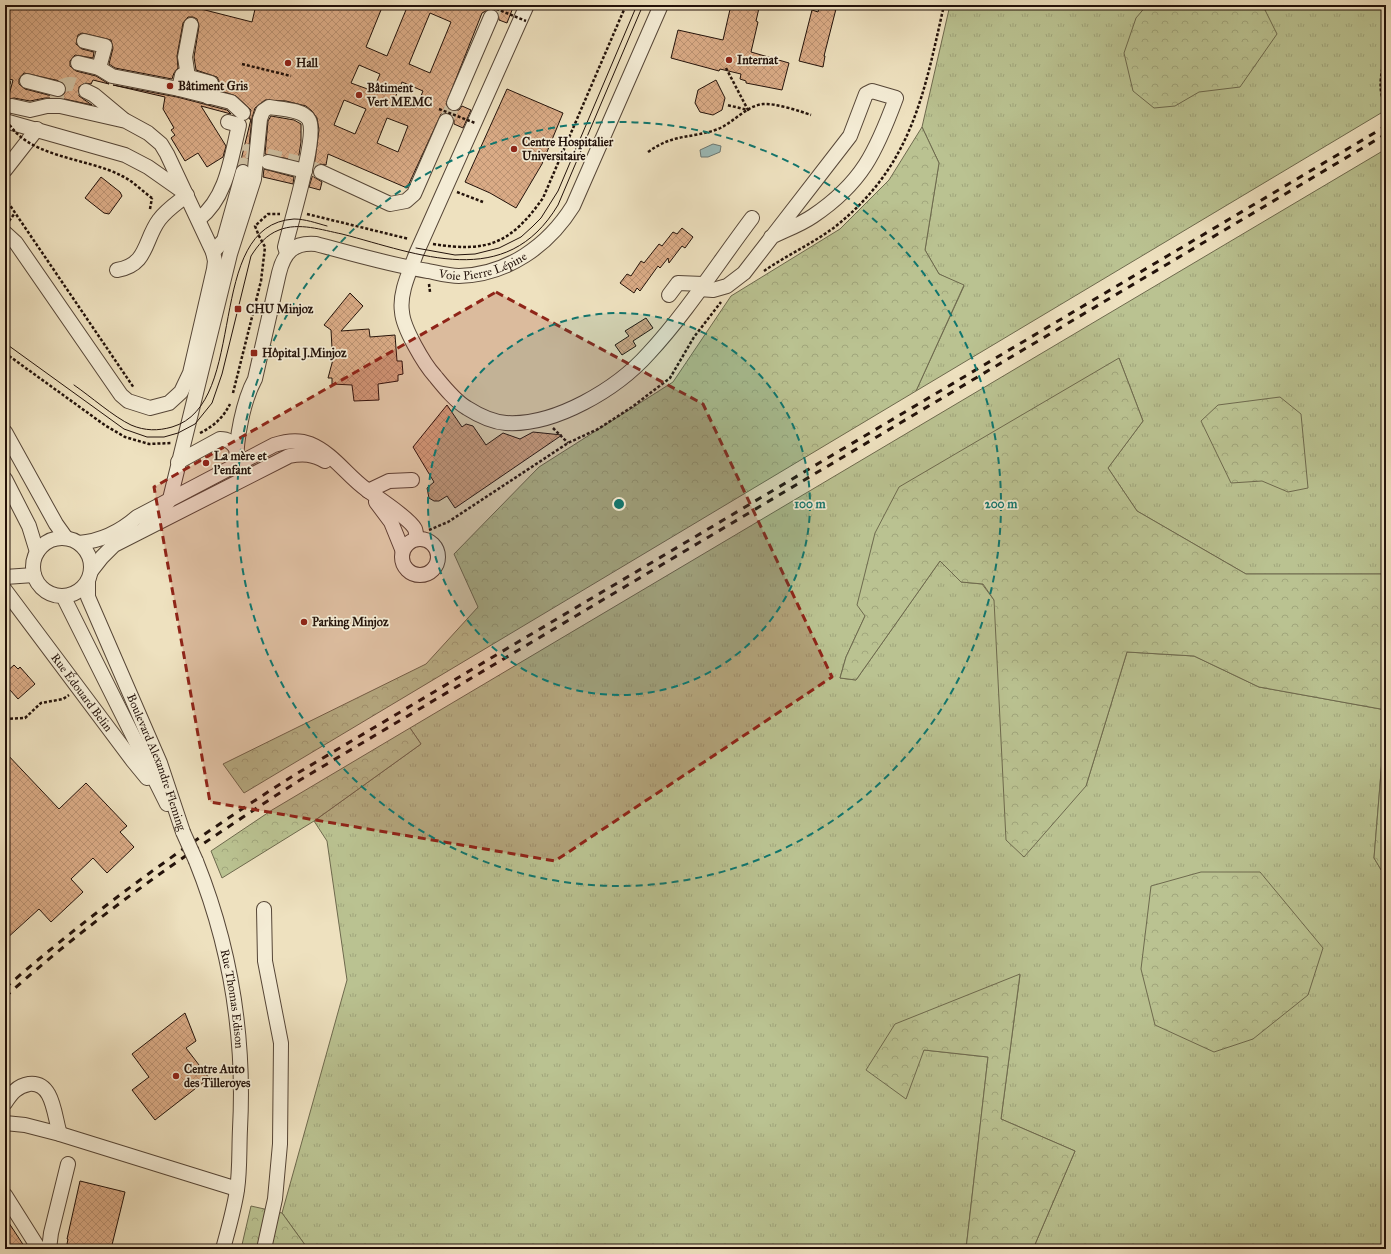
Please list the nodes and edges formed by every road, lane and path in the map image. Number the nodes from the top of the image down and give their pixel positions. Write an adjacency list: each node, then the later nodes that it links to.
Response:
1 (626, 5): 51 (path)
2 (661, 5): 54 (street, Voie Pierre Lépine)
3 (489, 11): 4 (path, bridge); 19 (street)
4 (525, 11): 31 (street)
5 (191, 25): 13 (street)
6 (84, 41): 10 (street)
7 (1386, 54): 21 (path)
8 (78, 63): 10 (street)
9 (242, 64): 12 (path)
10 (99, 68): 16 (street)
11 (726, 68): 23 (path)
12 (291, 76)
13 (188, 77): 16 (street); 18 (street)
14 (27, 80): 15 (street)
15 (58, 89)
16 (179, 90): 18 (street)
17 (86, 91): 28 (street)
18 (208, 97): 26 (street)
19 (454, 103)
20 (728, 105): 23 (path)
21 (1386, 107)
22 (439, 109): 31 (path, bridge)
23 (748, 110): 25 (path); 33 (path)
24 (9, 111): 28 (street); 44 (path, bridge)
25 (811, 115)
26 (261, 117): 36 (street); 60 (street)
27 (5, 121): 32 (street)
28 (126, 121): 40 (street)
29 (446, 121): 38 (street)
30 (228, 122): 47 (street)
31 (475, 123): 39 (street)
32 (37, 129): 35 (street); 40 (street)
33 (648, 152)
34 (268, 162): 36 (street)
35 (5, 170)
36 (305, 171): 53 (street)
37 (242, 172): 52 (street)
38 (321, 172)
39 (446, 187): 42 (path); 54 (street)
40 (187, 195): 47 (street); 55 (street)
41 (5, 198): 61 (path)
42 (483, 202)
43 (304, 213): 50 (path)
44 (149, 214)
45 (282, 214): 64 (path)
46 (752, 218): 56 (street)
47 (199, 219): 52 (street)
48 (5, 233): 61 (street)
49 (771, 237): 49 (street); 56 (street)
50 (410, 239)
51 (428, 244)
52 (213, 252): 59 (street)
53 (287, 253): 54 (street, Voie Pierre Lépine); 66 (street)
54 (411, 269): 62 (street)
55 (118, 270)
56 (702, 285): 57 (street); 62 (street)
57 (669, 295)
58 (5, 353): 64 (path)
59 (194, 356): 60 (street); 61 (street)
60 (201, 373): 64 (street)
61 (147, 407)
62 (546, 417): 65 (path)
63 (5, 432): 77 (street)
64 (185, 439): 68 (street)
65 (568, 443)
66 (241, 446): 67 (street); 68 (street); 69 (street)
67 (261, 451): 69 (street); 70 (street)
68 (178, 462): 75 (street)
69 (236, 465): 73 (street); 75 (street)
70 (340, 467): 73 (street); 74 (street)
71 (5, 479): 81 (street)
72 (412, 480): 74 (street)
73 (231, 485): 76 (street)
74 (368, 491): 78 (street); 80 (street)
75 (170, 500): 76 (street); 79 (street)
76 (144, 529): 83 (street)
77 (66, 538): 79 (street); 81 (street)
78 (417, 538): 80 (street); 80 (street)
79 (80, 543): 83 (street)
80 (402, 550)
81 (37, 552): 82 (street)
82 (34, 575): 84 (street); 86 (street)
83 (89, 576): 86 (street); 90 (street, Boulevard Alexandre Fleming)
84 (5, 577)
85 (5, 590): 89 (street, Rue Édouard Belin)
86 (63, 596): 89 (street, Boulevard Alexandre Fleming)
87 (72, 693): 88 (path)
88 (5, 719)
89 (161, 792): 90 (street, Boulevard Alexandre Fleming)
90 (183, 832): 96 (street, Rue Thomas Edison, bridge)
91 (264, 909): 101 (street)
92 (5, 1103): 93 (street); 94 (street)
93 (7, 1123): 94 (street)
94 (60, 1134): 96 (street)
95 (68, 1164): 99 (street)
96 (237, 1189): 100 (street, Rue Thomas Edison)
97 (5, 1195): 98 (street)
98 (39, 1249)
99 (49, 1249)
100 (223, 1249)
101 (264, 1249)

